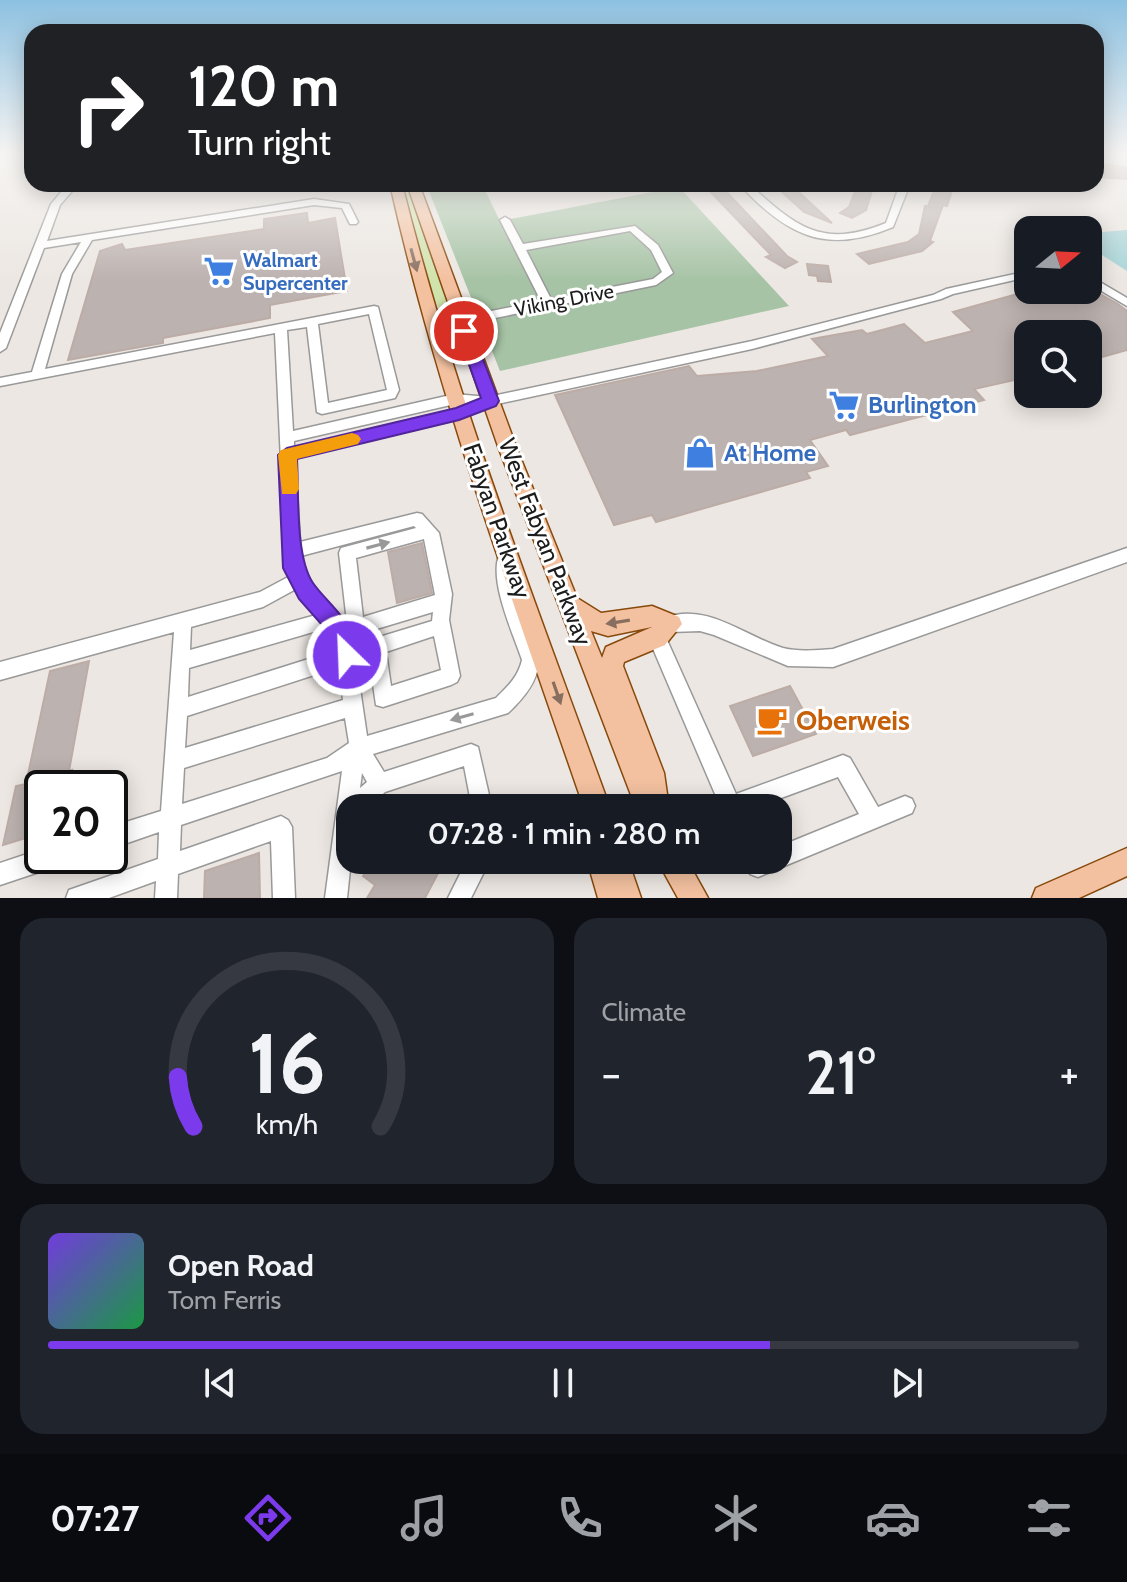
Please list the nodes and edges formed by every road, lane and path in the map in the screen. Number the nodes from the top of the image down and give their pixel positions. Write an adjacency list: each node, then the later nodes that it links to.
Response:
1 (62, 197): 9 (street)
2 (399, 197): 22 (main road, Fabyan Parkway, one-way to 22)
3 (418, 197): 15 (main road, West Fabyan Parkway)
4 (758, 197): 5 (street)
5 (900, 197)
6 (505, 220): 10 (street)
7 (353, 222): 8 (street)
8 (89, 237): 9 (street); 19 (street)
9 (43, 245): 18 (street)
10 (520, 248): 13 (street); 13 (street, Viking Drive)
11 (1014, 277): 21 (street)
12 (1102, 287): 14 (street)
13 (547, 302): 15 (street, Viking Drive)
14 (1127, 303)
15 (461, 321): 21 (main road, West Fabyan Parkway)
16 (312, 322): 16 (street); 17 (street)
17 (281, 328): 19 (street); 23 (street)
18 (0, 348)
19 (37, 375): 20 (street)
20 (0, 382)
21 (490, 401): 22 (street); 29 (main road, West Fabyan Parkway)
22 (457, 407): 23 (street); 25 (main road, Fabyan Parkway)
23 (287, 446): 26 (street)
24 (429, 531): 26 (street); 30 (street); 33 (street, one-way to 24)
25 (505, 544): 41 (street, one-way to 41); 42 (main road, Fabyan Parkway, one-way to 42)
26 (293, 551): 28 (street)
27 (1127, 555): 34 (street)
28 (300, 579): 31 (street); 32 (street)
29 (569, 605): 34 (main road, one-way to 29); 50 (main road, West Fabyan Parkway)
30 (441, 616): 33 (street); 35 (street); 35 (street)
31 (183, 621): 37 (street); 38 (street)
32 (334, 626): 33 (street); 36 (street); 37 (street)
33 (356, 627)
34 (664, 630): 51 (main road); 52 (street)
35 (376, 646): 36 (street)
36 (347, 655): 39 (street); 40 (street)
37 (181, 661): 40 (street)
38 (0, 671)
39 (354, 706): 41 (street); 43 (street)
40 (178, 709): 43 (street)
41 (352, 752): 44 (street); 45 (street); 55 (street)
42 (580, 759): 48 (main road); 49 (main road, Fabyan Parkway)
43 (174, 761): 55 (street)
44 (379, 784): 46 (street); 47 (street)
45 (351, 794)
46 (368, 794)
47 (479, 794)
48 (584, 794)
49 (592, 794)
50 (643, 794)
51 (655, 794)
52 (727, 794)
53 (766, 794): 56 (street)
54 (905, 806): 56 (street)
55 (171, 819): 57 (street); 61 (street)
56 (873, 819): 58 (street)
57 (128, 832)
58 (792, 852)
59 (1127, 862): 78 (main road)
60 (24, 866): 62 (street)
61 (168, 866): 69 (street); 70 (street); 71 (street)
62 (0, 874)
63 (340, 874): 72 (street)
64 (472, 874): 73 (street)
65 (605, 874): 74 (main road)
66 (619, 874): 75 (main road)
67 (675, 874): 76 (main road)
68 (679, 874): 77 (main road)
69 (77, 898)
70 (166, 898)
71 (284, 898)
72 (336, 898)
73 (459, 898)
74 (612, 898)
75 (627, 898)
76 (683, 898)
77 (694, 898)
78 (1046, 898)

